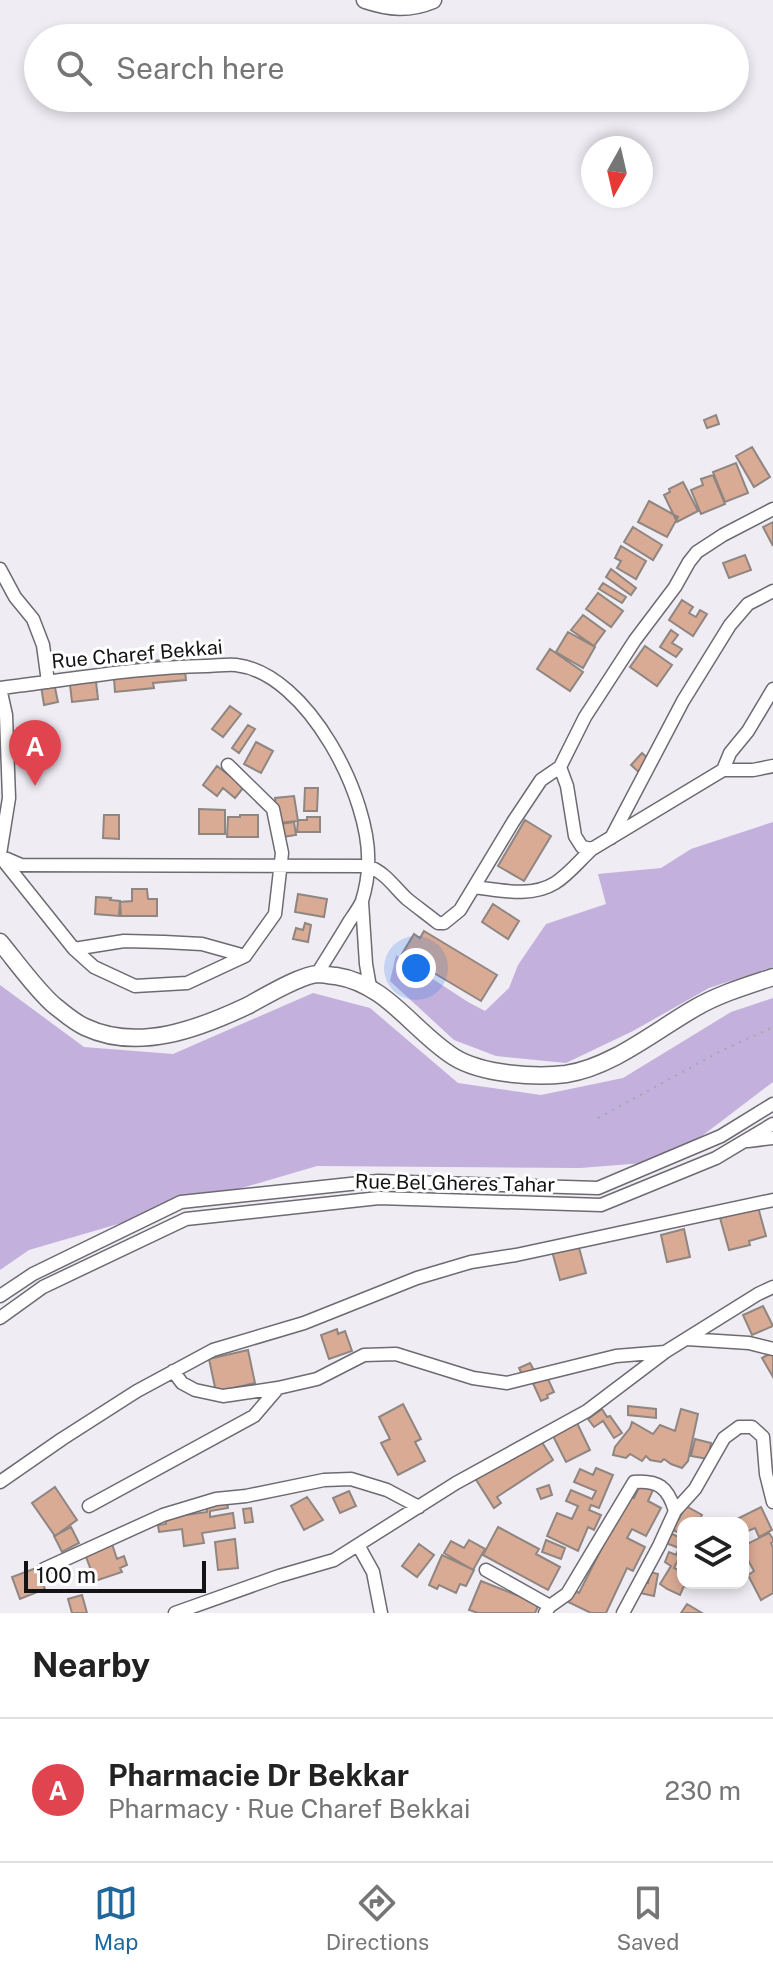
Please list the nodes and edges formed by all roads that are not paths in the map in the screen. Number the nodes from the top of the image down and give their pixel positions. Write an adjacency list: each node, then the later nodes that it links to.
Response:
1 (365, 0): 2 (main road)
2 (433, 0)
3 (773, 509): 14 (street)
4 (0, 569): 6 (street)
5 (773, 591): 16 (street)
6 (15, 597): 7 (street); 8 (street)
7 (0, 601)
8 (48, 682): 9 (street, Rue Charef Bekkai); 20 (street, Rue Charef Bekkai)
9 (0, 688): 11 (street)
10 (773, 689): 15 (street)
11 (3, 755): 18 (street)
12 (228, 765): 21 (street)
13 (773, 766): 15 (street)
14 (560, 767): 17 (street); 23 (street)
15 (723, 770): 16 (street)
16 (611, 838): 17 (street)
17 (592, 849): 23 (street)
18 (0, 852): 19 (street); 22 (street)
19 (21, 865): 21 (street); 22 (street)
20 (368, 866): 21 (street); 23 (street); 24 (street, Rue Charef Bekkai)
21 (282, 867): 27 (street)
22 (22, 883): 26 (street)
23 (474, 887)
24 (360, 912): 28 (street, Rue Charef Bekkai); 30 (street)
25 (0, 942): 28 (main road)
26 (74, 949): 27 (street); 27 (street)
27 (245, 956)
28 (317, 974): 30 (main road)
29 (773, 977): 30 (main road)
30 (370, 987)
31 (773, 1104): 33 (street, Rue Bel Gheres Tahar)
32 (773, 1124): 35 (street, Rue Bel Gheres Tahar)
33 (721, 1136): 35 (street); 38 (street, Rue Bel Gheres Tahar)
34 (773, 1138): 35 (street)
35 (745, 1141): 39 (street, Rue Bel Gheres Tahar)
36 (773, 1200): 43 (street)
37 (773, 1287): 40 (street)
38 (0, 1296)
39 (0, 1318)
40 (687, 1339): 41 (street); 42 (street)
41 (773, 1349)
42 (665, 1352): 44 (street); 49 (street)
43 (173, 1371): 44 (street); 45 (street)
44 (278, 1388): 47 (street)
45 (0, 1482)
46 (773, 1502): 48 (street)
47 (89, 1506)
48 (674, 1506): 53 (street); 56 (street)
49 (419, 1507): 50 (street); 51 (street)
50 (358, 1545): 54 (street); 55 (street)
51 (44, 1569)
52 (486, 1570): 53 (street)
53 (548, 1609)
54 (175, 1613)
55 (381, 1613)
56 (623, 1613)

